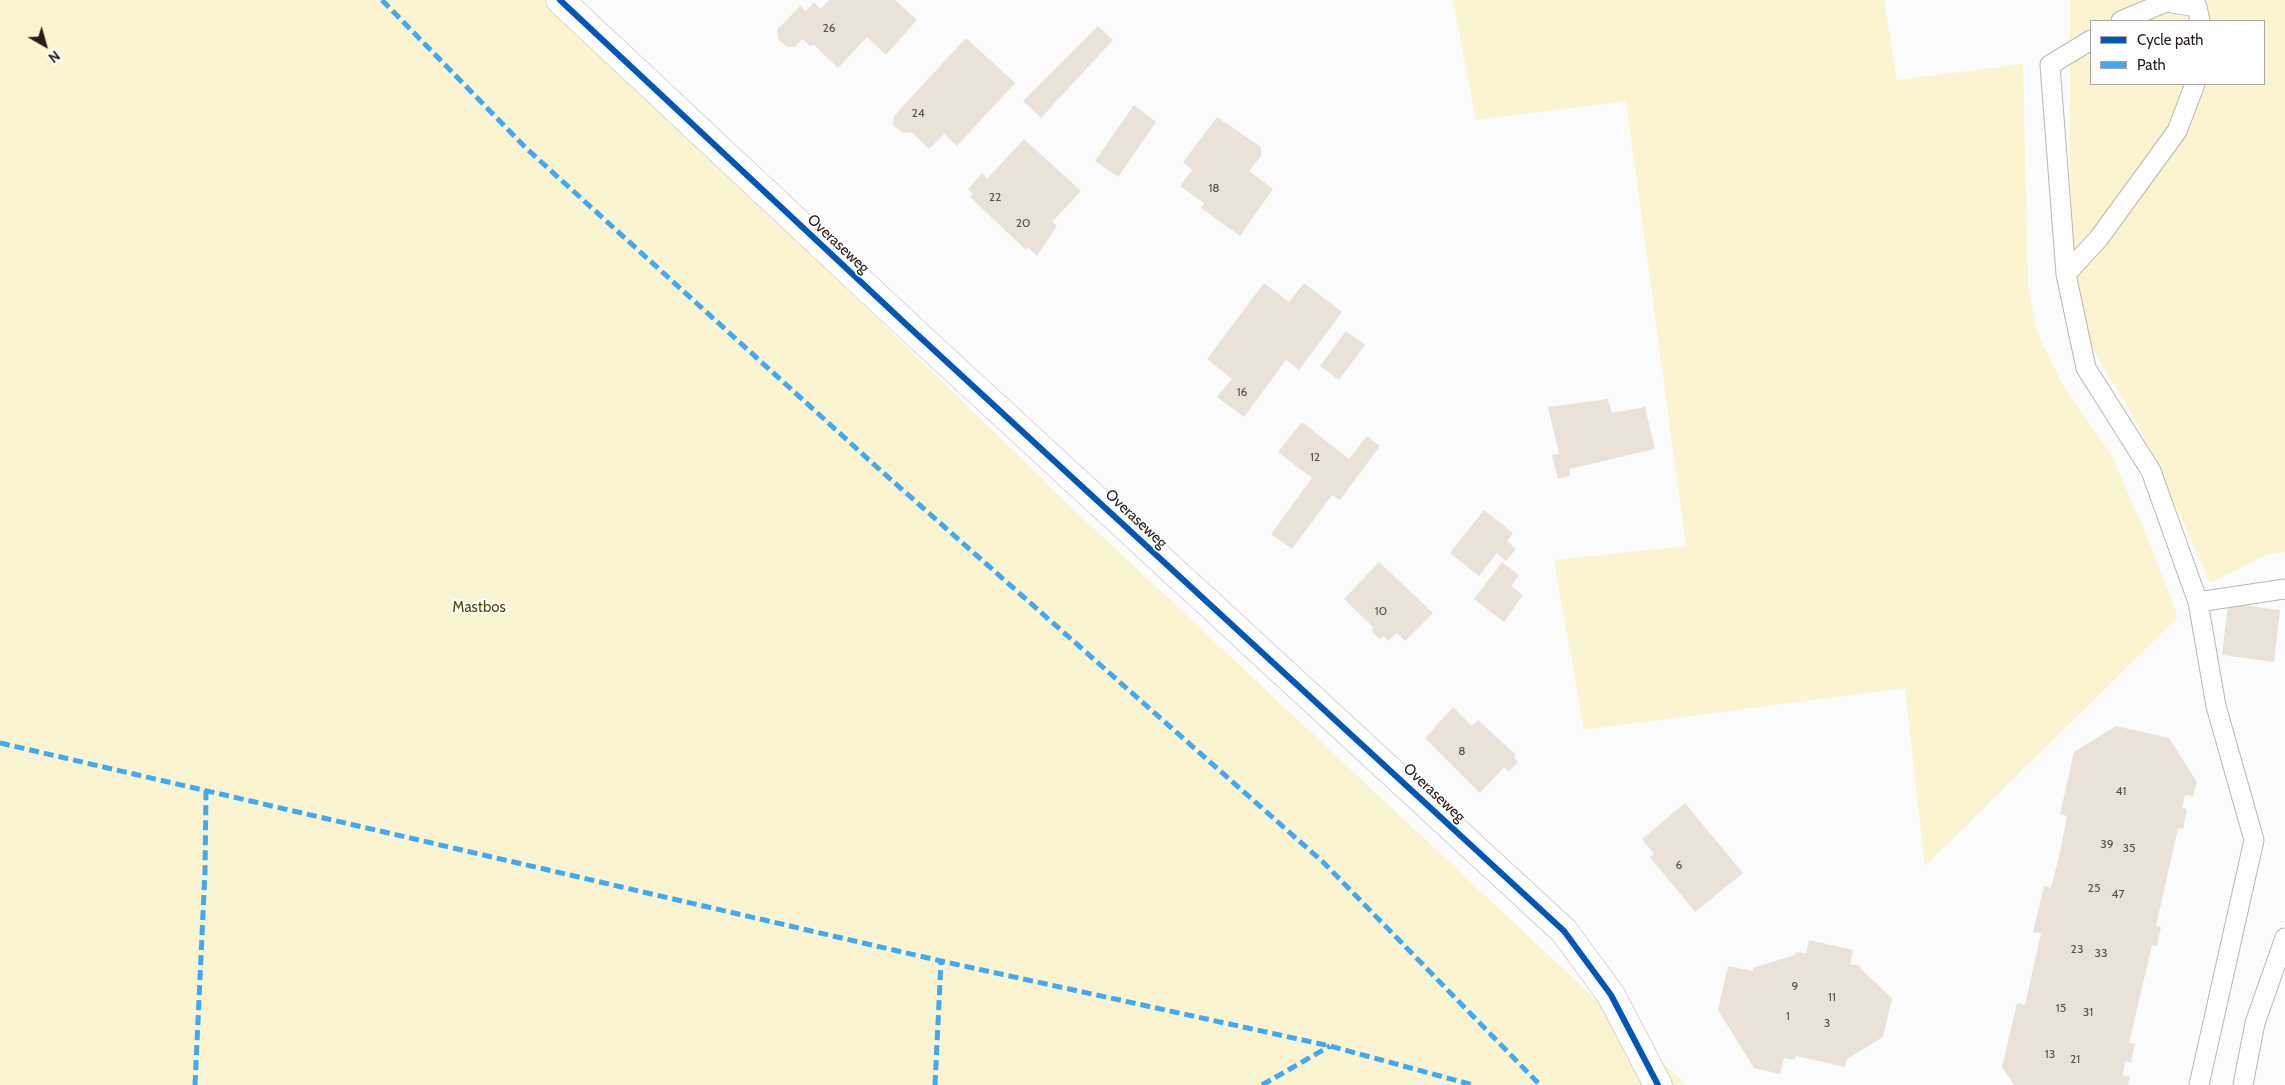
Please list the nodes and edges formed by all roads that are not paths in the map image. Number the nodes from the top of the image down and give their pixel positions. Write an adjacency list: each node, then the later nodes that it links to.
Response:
1 (560, 0): 10 (street, Overaseweg)
2 (2123, 20): 3 (lane)
3 (2200, 20)
4 (2090, 41): 6 (lane)
5 (2195, 85): 6 (lane)
6 (2066, 274): 8 (lane)
7 (2285, 589): 8 (lane)
8 (2198, 602): 11 (lane)
9 (2285, 938): 12 (lane)
10 (1658, 1085)
11 (2199, 1085)
12 (2243, 1085)

